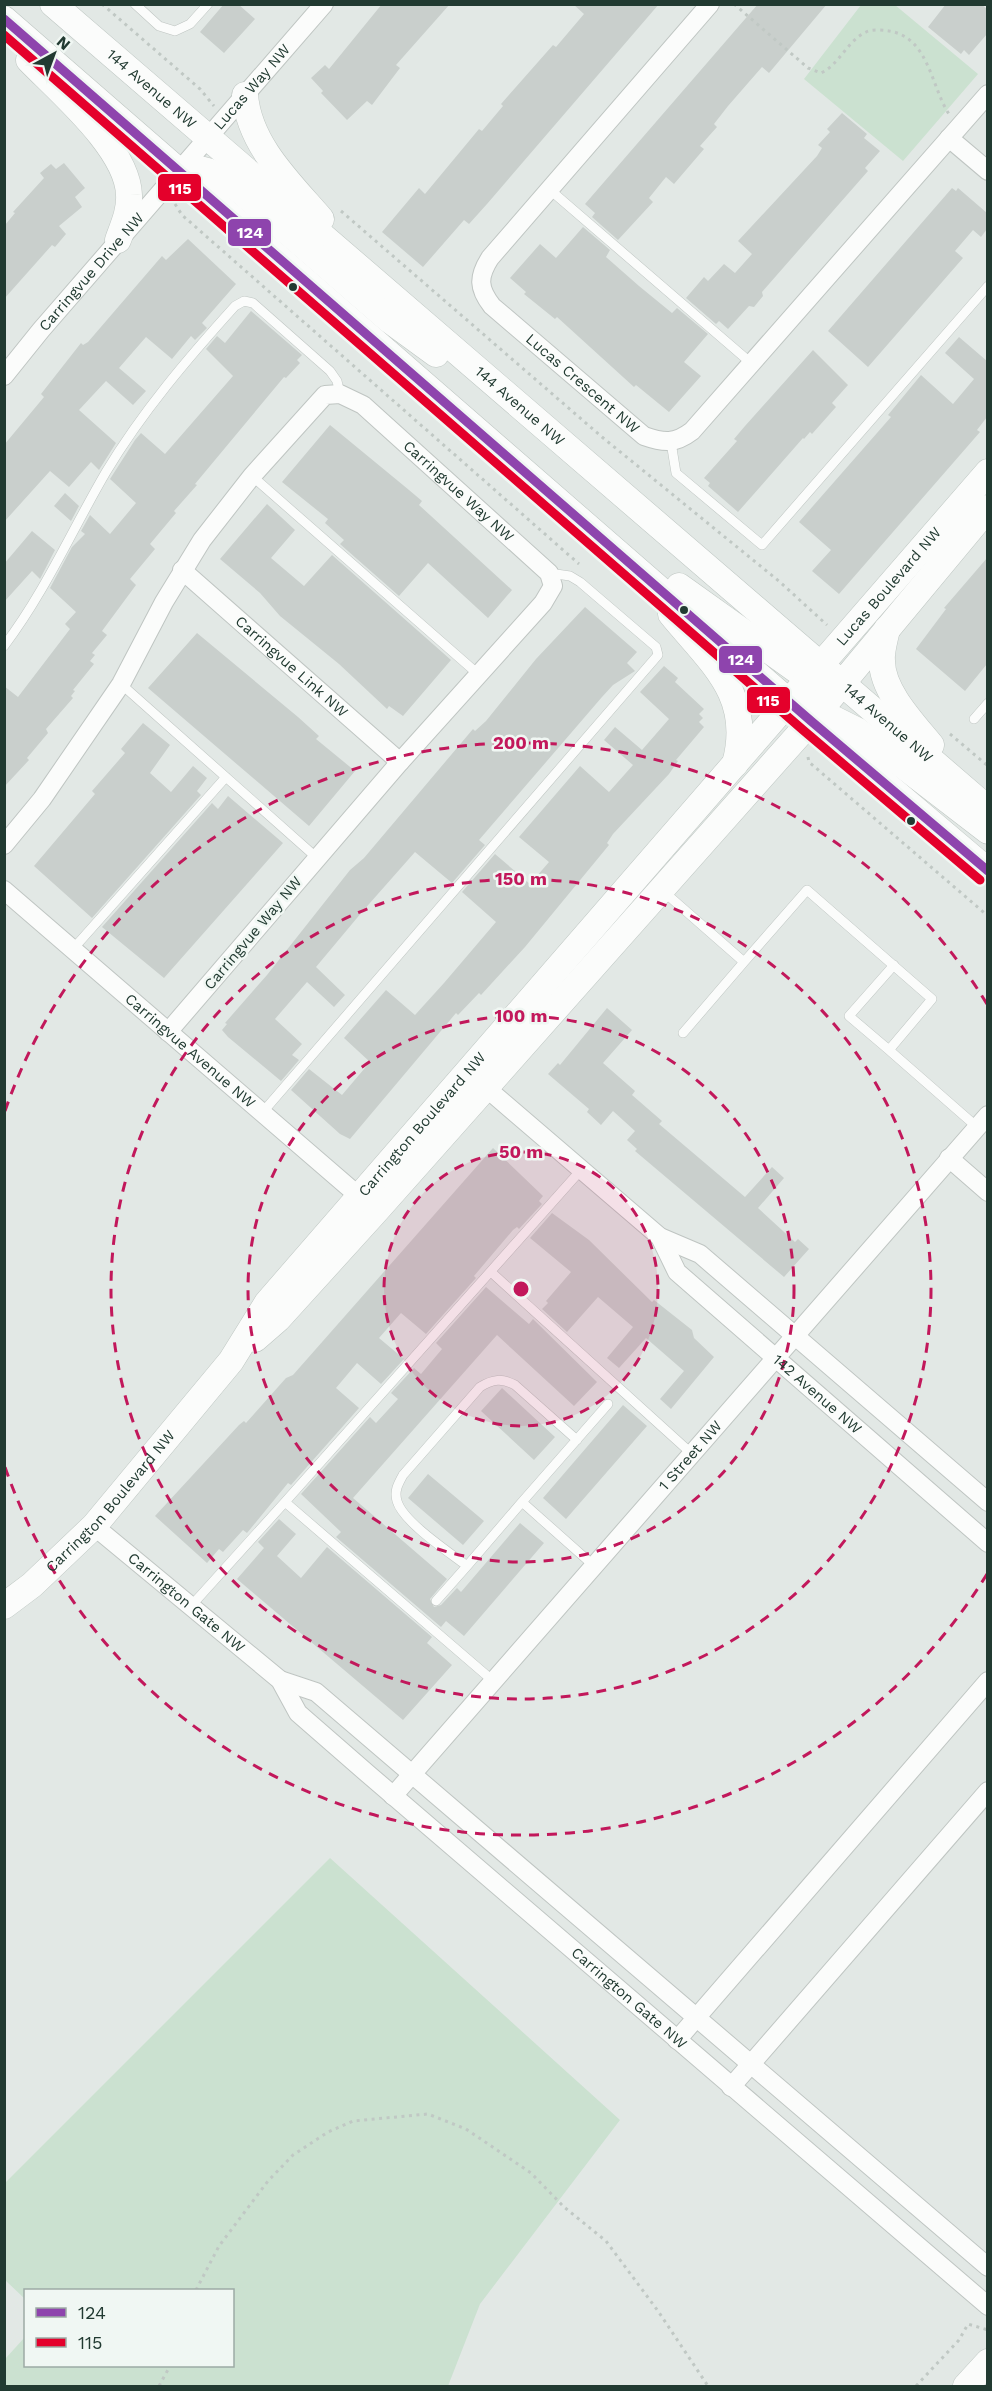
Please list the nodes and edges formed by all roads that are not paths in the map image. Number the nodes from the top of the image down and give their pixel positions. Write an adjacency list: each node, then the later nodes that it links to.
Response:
1 (53, 4): 11 (main road, 144 Avenue NW)
2 (135, 4): 3 (lane)
3 (208, 4)
4 (324, 4): 9 (street, Lucas Way NW)
5 (710, 4): 14 (street, Lucas Crescent NW)
6 (4, 19): 12 (main road)
7 (4, 37): 15 (main road)
8 (987, 94): 10 (street)
9 (245, 95): 11 (street, Lucas Way NW); 16 (main road)
10 (954, 132): 13 (street); 18 (street)
11 (207, 138): 12 (street, Lucas Way NW); 16 (main road, 144 Avenue NW)
12 (179, 169): 15 (street, Carringvue Drive NW); 21 (main road); 25 (main road)
13 (987, 171)
14 (549, 189): 18 (lane); 22 (street, Lucas Crescent NW)
15 (118, 240): 19 (street, Carringvue Drive NW)
16 (378, 285): 21 (main road, 144 Avenue NW)
17 (987, 286): 22 (lane)
18 (751, 363): 22 (street)
19 (4, 376)
20 (340, 394): 24 (street); 29 (street, Carringvue Way NW); 31 (lane)
21 (546, 428): 32 (main road, 144 Avenue NW)
22 (671, 442)
23 (987, 472): 32 (main road, Lucas Boulevard NW)
24 (252, 476): 28 (street); 33 (lane)
25 (550, 492): 27 (main road); 32 (main road)
26 (987, 508): 30 (main road, Lucas Boulevard NW)
27 (623, 556): 36 (main road); 41 (main road)
28 (182, 570): 35 (street); 40 (street, Carringvue Link NW)
29 (549, 573): 33 (street, Carringvue Way NW); 57 (lane)
30 (887, 628): 34 (main road, Lucas Boulevard NW); 43 (main road)
31 (4, 646)
32 (815, 672): 34 (main road); 36 (main road, Lucas Boulevard NW)
33 (478, 674): 40 (street, Carringvue Way NW)
34 (842, 682): 38 (main road, Lucas Boulevard NW); 43 (main road, 144 Avenue NW)
35 (121, 684): 42 (lane); 45 (street)
36 (789, 702): 38 (main road); 41 (main road, Carrington Boulevard NW)
37 (987, 703): 39 (lane)
38 (815, 715): 44 (main road); 47 (main road); 48 (main road, Carrington Boulevard NW)
39 (974, 719)
40 (400, 762): 46 (street, Carringvue Way NW)
41 (735, 766): 48 (main road, Carrington Boulevard NW)
42 (226, 777): 46 (lane); 50 (lane)
43 (980, 803)
44 (987, 831)
45 (4, 844)
46 (317, 858): 53 (street, Carringvue Way NW)
47 (987, 871)
48 (651, 880): 51 (lane); 56 (main road, Carrington Boulevard NW)
49 (4, 890): 50 (street, Carringvue Avenue NW)
50 (73, 949): 53 (street, Carringvue Avenue NW)
51 (744, 962): 52 (lane); 54 (lane)
52 (894, 965): 55 (lane); 55 (lane)
53 (168, 1032): 57 (street, Carringvue Avenue NW)
54 (683, 1033)
55 (889, 1050): 58 (lane)
56 (476, 1079): 60 (street, 142 Avenue NW); 62 (main road, Carrington Boulevard NW)
57 (262, 1113): 62 (street, Carringvue Avenue NW)
58 (982, 1121): 59 (street, 1 Street NW)
59 (950, 1158): 61 (street); 65 (street, 1 Street NW)
60 (581, 1170): 63 (street, 142 Avenue NW); 64 (lane)
61 (987, 1192)
62 (368, 1204): 73 (main road, Carrington Boulevard NW)
63 (660, 1237): 65 (street, 142 Avenue NW); 66 (street, 142 Avenue NW)
64 (491, 1272): 69 (lane); 70 (lane)
65 (794, 1335): 66 (street, 1 Street NW); 72 (street, 142 Avenue NW)
66 (773, 1359): 69 (street, 1 Street NW); 74 (street, 142 Avenue NW)
67 (608, 1404): 68 (lane)
68 (577, 1440): 71 (lane); 76 (lane)
69 (691, 1452): 75 (street, 1 Street NW)
70 (285, 1502): 79 (lane); 81 (lane)
71 (522, 1502): 75 (lane); 76 (lane)
72 (987, 1502)
73 (94, 1526): 78 (main road, Carrington Boulevard NW); 79 (street, Carrington Gate NW)
74 (987, 1543)
75 (593, 1565): 81 (street, 1 Street NW)
76 (467, 1566): 77 (lane)
77 (436, 1601)
78 (4, 1606)
79 (191, 1606): 80 (street, Carrington Gate NW)
80 (280, 1680): 83 (street, Carrington Gate NW); 85 (street, Carrington Gate NW)
81 (492, 1680): 83 (street, 1 Street NW)
82 (987, 1680): 86 (street)
83 (411, 1774): 85 (street, 1 Street NW); 86 (street, Carrington Gate NW)
84 (987, 1791): 88 (street)
85 (393, 1796): 87 (street, Carrington Gate NW)
86 (696, 2018): 87 (street); 88 (street, Carrington Gate NW)
87 (677, 2040): 89 (street, Carrington Gate NW)
88 (751, 2064): 89 (street); 90 (street, Carrington Gate NW)
89 (731, 2087): 91 (street, Carrington Gate NW)
90 (987, 2267)
91 (987, 2306)
92 (987, 2362): 93 (main road)
93 (966, 2386)

